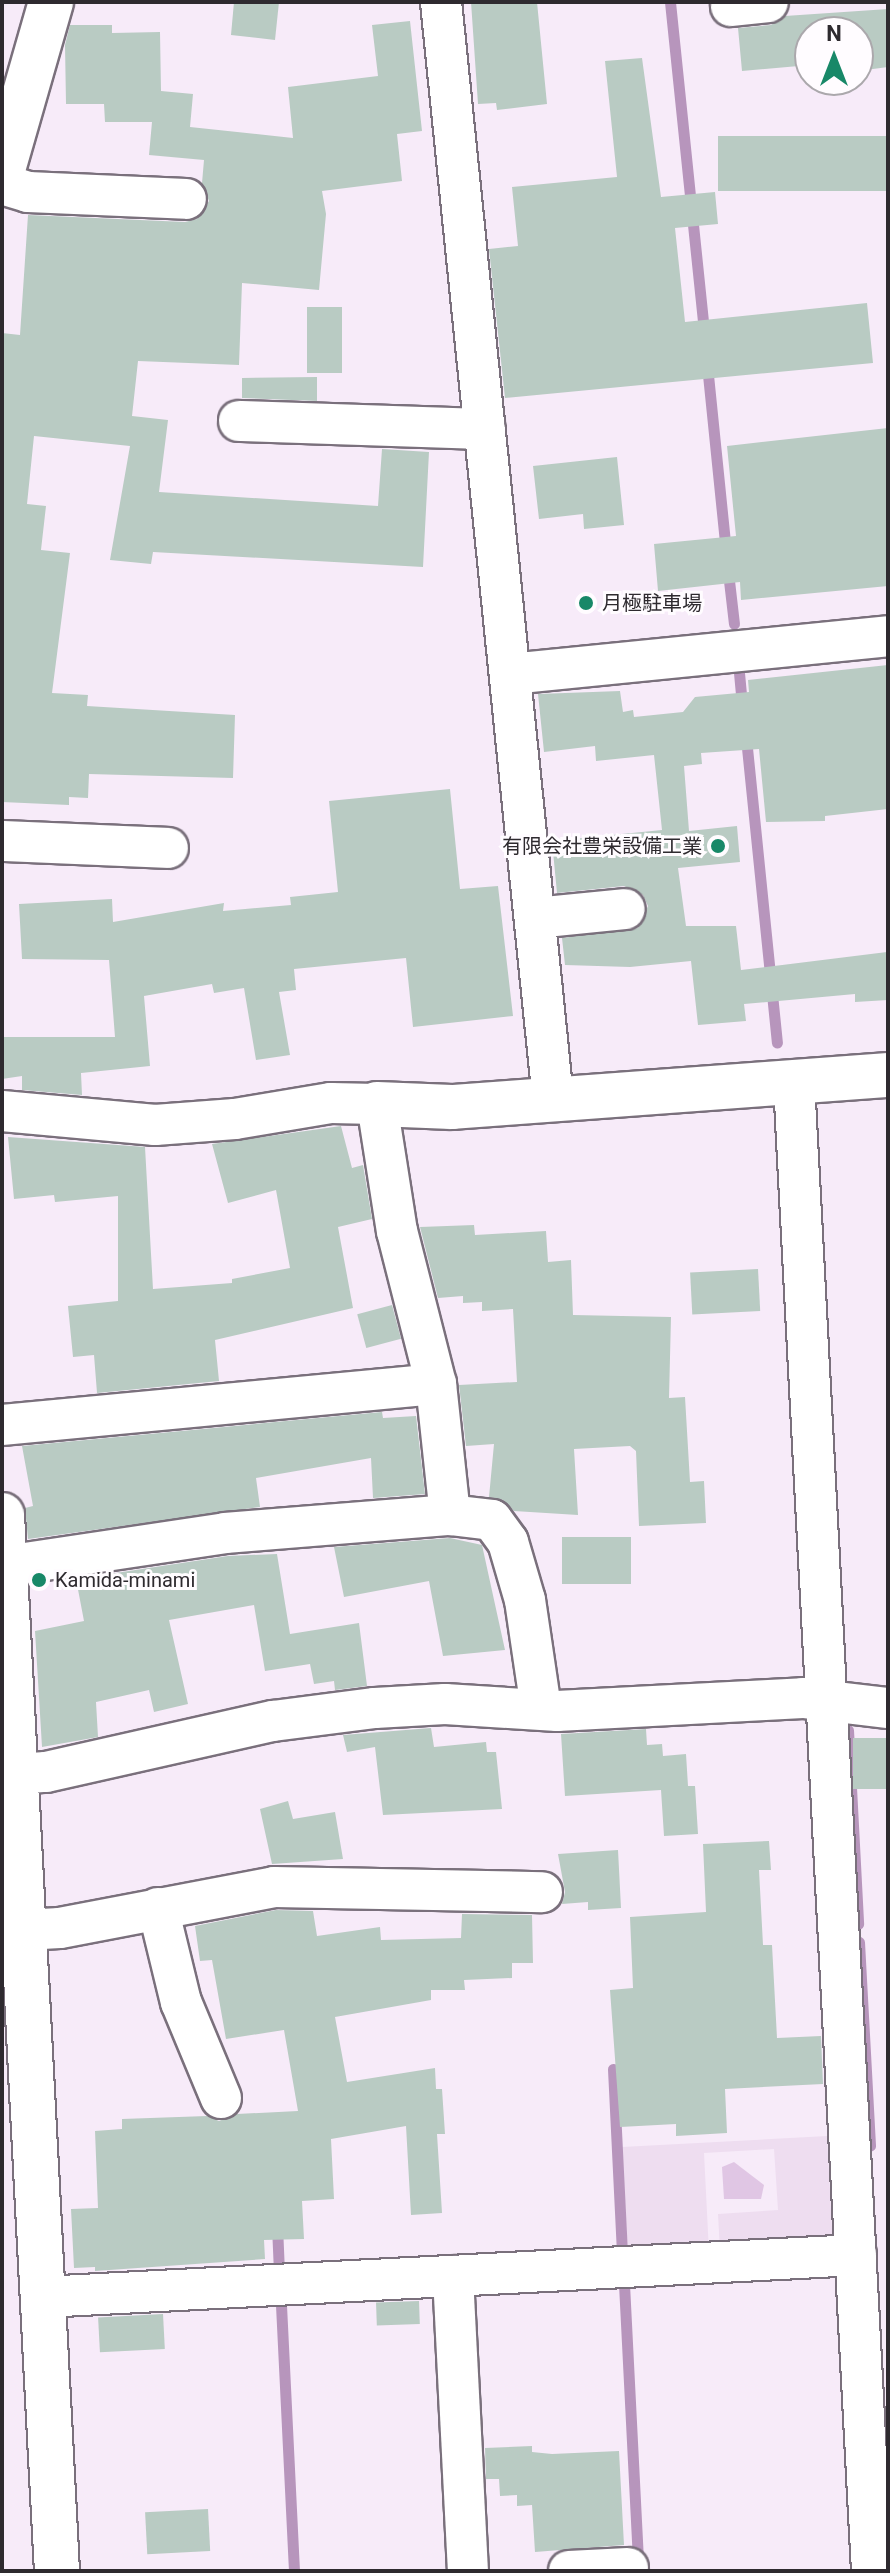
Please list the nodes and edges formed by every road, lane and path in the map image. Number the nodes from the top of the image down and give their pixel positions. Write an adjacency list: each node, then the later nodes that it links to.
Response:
1 (51, 2): 3 (street)
2 (441, 2): 8 (street)
3 (13, 92): 4 (street)
4 (2, 173)
5 (2, 184): 6 (street)
6 (186, 199)
7 (239, 421): 8 (street)
8 (485, 429): 10 (street)
9 (888, 636): 10 (street)
10 (510, 674): 14 (street)
11 (2, 841): 12 (street)
12 (168, 848)
13 (625, 909): 14 (street)
14 (535, 918): 17 (street)
15 (888, 1075): 16 (street)
16 (794, 1082): 17 (street); 25 (street)
17 (553, 1099): 18 (street)
18 (377, 1104): 19 (street); 20 (street)
19 (2, 1111)
20 (436, 1384): 21 (street); 23 (street)
21 (2, 1425)
22 (2, 1515): 24 (street)
23 (450, 1515): 24 (street); 27 (street)
24 (5, 1566): 28 (street)
25 (826, 1699): 26 (street); 27 (street); 34 (street)
26 (888, 1708)
27 (541, 1709): 28 (street)
28 (16, 1774): 31 (street)
29 (542, 1892): 30 (street)
30 (158, 1908): 31 (street); 32 (street)
31 (23, 1930): 33 (street)
32 (221, 2098)
33 (18, 2136): 36 (street)
34 (856, 2255): 35 (street); 41 (street)
35 (453, 2276): 36 (street); 39 (street)
36 (42, 2297): 38 (street)
37 (628, 2568): 40 (street)
38 (57, 2571)
39 (468, 2571)
40 (569, 2571)
41 (872, 2571)

